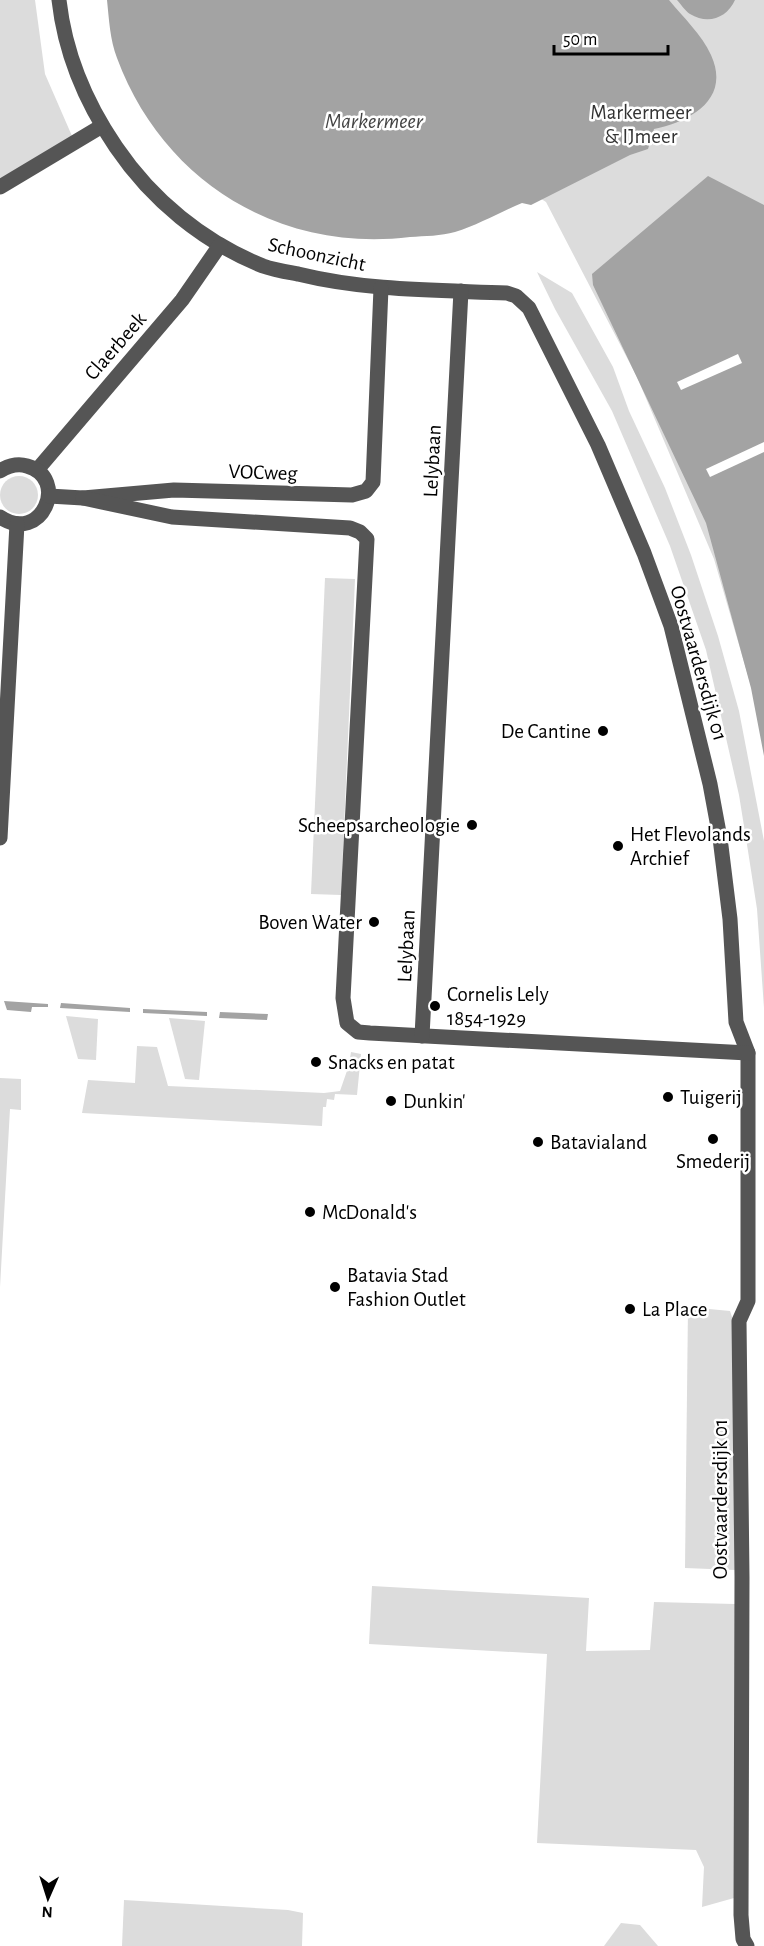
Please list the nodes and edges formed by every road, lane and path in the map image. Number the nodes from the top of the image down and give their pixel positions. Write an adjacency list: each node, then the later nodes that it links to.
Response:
1 (59, 0): 2 (street, Schoonzicht)
2 (102, 126): 3 (street); 4 (street, Schoonzicht)
3 (0, 187)
4 (220, 245): 5 (street, Schoonzicht); 7 (street, Claerbeek)
5 (381, 288): 6 (street, Schoonzicht); 9 (street, VOCweg)
6 (462, 291): 17 (street, Lelybaan); 18 (street, Oostvaardersdijk 01)
7 (37, 470): 8 (street); 10 (street)
8 (0, 471)
9 (158, 492): 11 (street, VOCweg); 12 (street)
10 (49, 496): 11 (street, VOCweg); 14 (street)
11 (83, 498): 12 (street, VOCweg)
12 (158, 514): 17 (street, VOCweg)
13 (0, 518): 14 (street)
14 (17, 524): 15 (street)
15 (1, 797): 16 (street)
16 (0, 838)
17 (422, 1036): 18 (street)
18 (748, 1053): 19 (street, Oostvaardersdijk 01)
19 (747, 1946)

